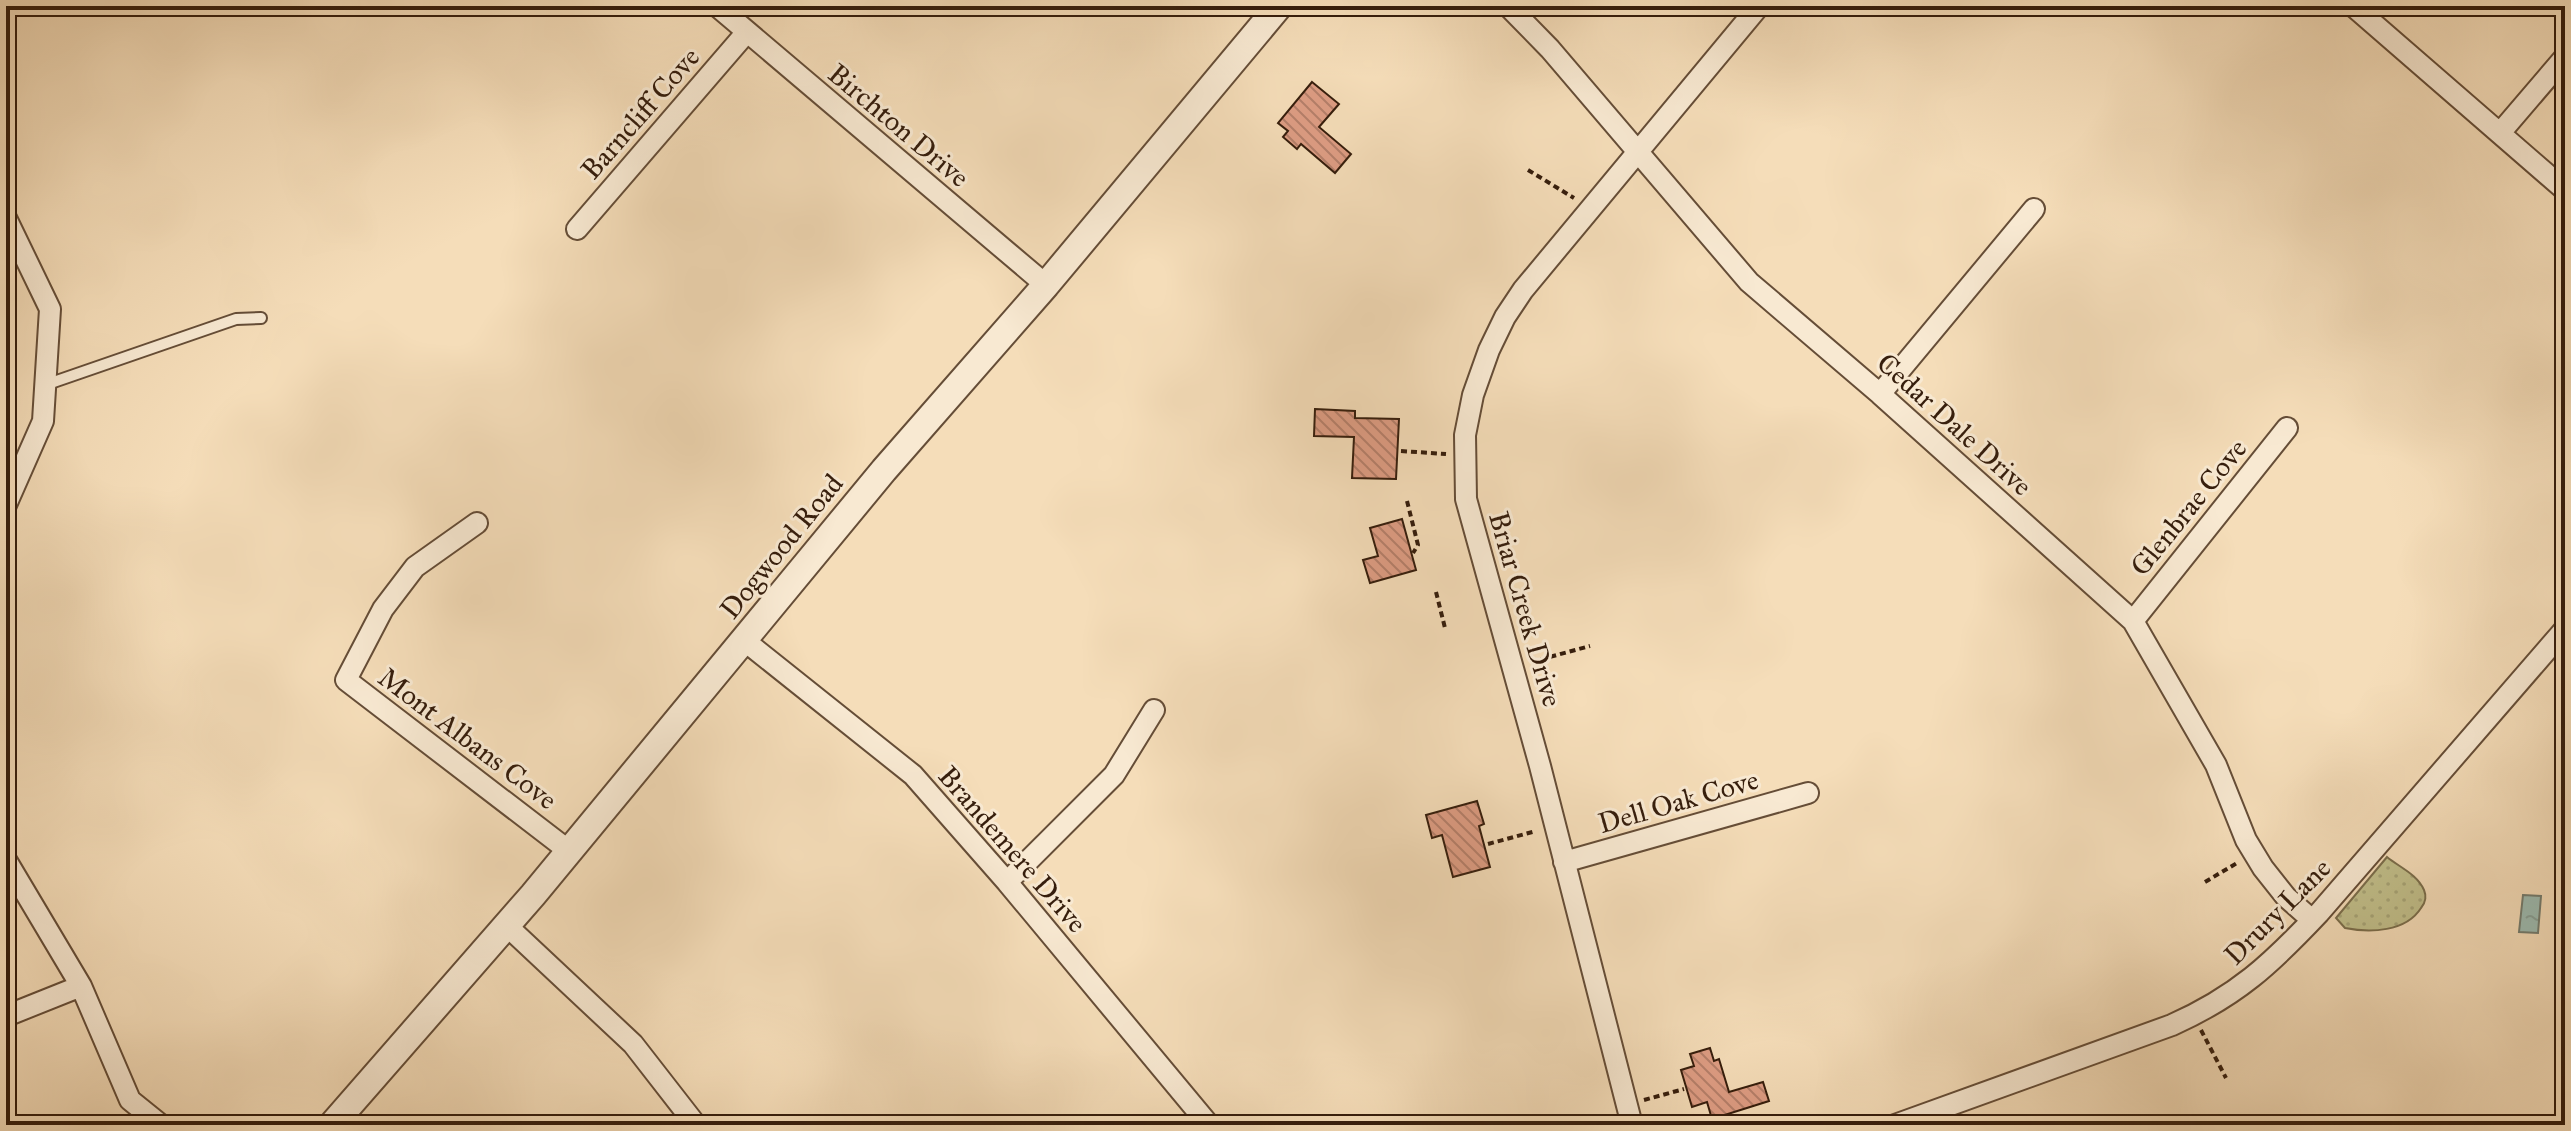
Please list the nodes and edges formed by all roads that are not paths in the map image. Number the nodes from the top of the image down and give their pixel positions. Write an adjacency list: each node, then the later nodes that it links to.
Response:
1 (717, 6): 6 (street, Birchton Drive)
2 (1279, 6): 14 (street, Dogwood Road)
3 (1508, 6): 9 (street, Cedar Dale Drive)
4 (1759, 6): 9 (street, Briar Creek Drive)
5 (2353, 6): 8 (street)
6 (746, 33): 13 (street, Barncliff Cove); 14 (street, Birchton Drive)
7 (2565, 57): 8 (street)
8 (2500, 133): 10 (street)
9 (1639, 151): 17 (street, Cedar Dale Drive); 28 (street, Briar Creek Drive)
10 (2565, 190)
11 (2034, 209): 17 (street)
12 (6, 218): 16 (street)
13 (577, 229)
14 (1046, 285): 23 (street, Dogwood Road)
15 (261, 318): 16 (lane)
16 (45, 385): 19 (street)
17 (1880, 394): 21 (street, Cedar Dale Drive)
18 (2287, 428): 21 (street, Glenbrae Cove)
19 (6, 505)
20 (477, 523): 26 (street, Mont Albans Cove)
21 (2133, 621): 30 (street, Cedar Dale Drive)
22 (2564, 632): 30 (street, Drury Lane)
23 (745, 641): 26 (street, Dogwood Road); 29 (street, Brandemere Drive)
24 (1154, 710): 29 (street)
25 (1808, 793): 28 (street, Dell Oak Cove)
26 (569, 851): 31 (street, Dogwood Road)
27 (6, 860): 32 (street)
28 (1564, 862): 38 (street, Briar Creek Drive)
29 (1007, 882): 37 (street, Brandemere Drive)
30 (2312, 920): 39 (street, Drury Lane)
31 (505, 924): 35 (street, Dogwood Road); 36 (street)
32 (81, 986): 33 (street); 34 (street)
33 (6, 1016)
34 (161, 1125)
35 (332, 1125)
36 (696, 1125)
37 (1209, 1125)
38 (1632, 1125)
39 (1895, 1125)

